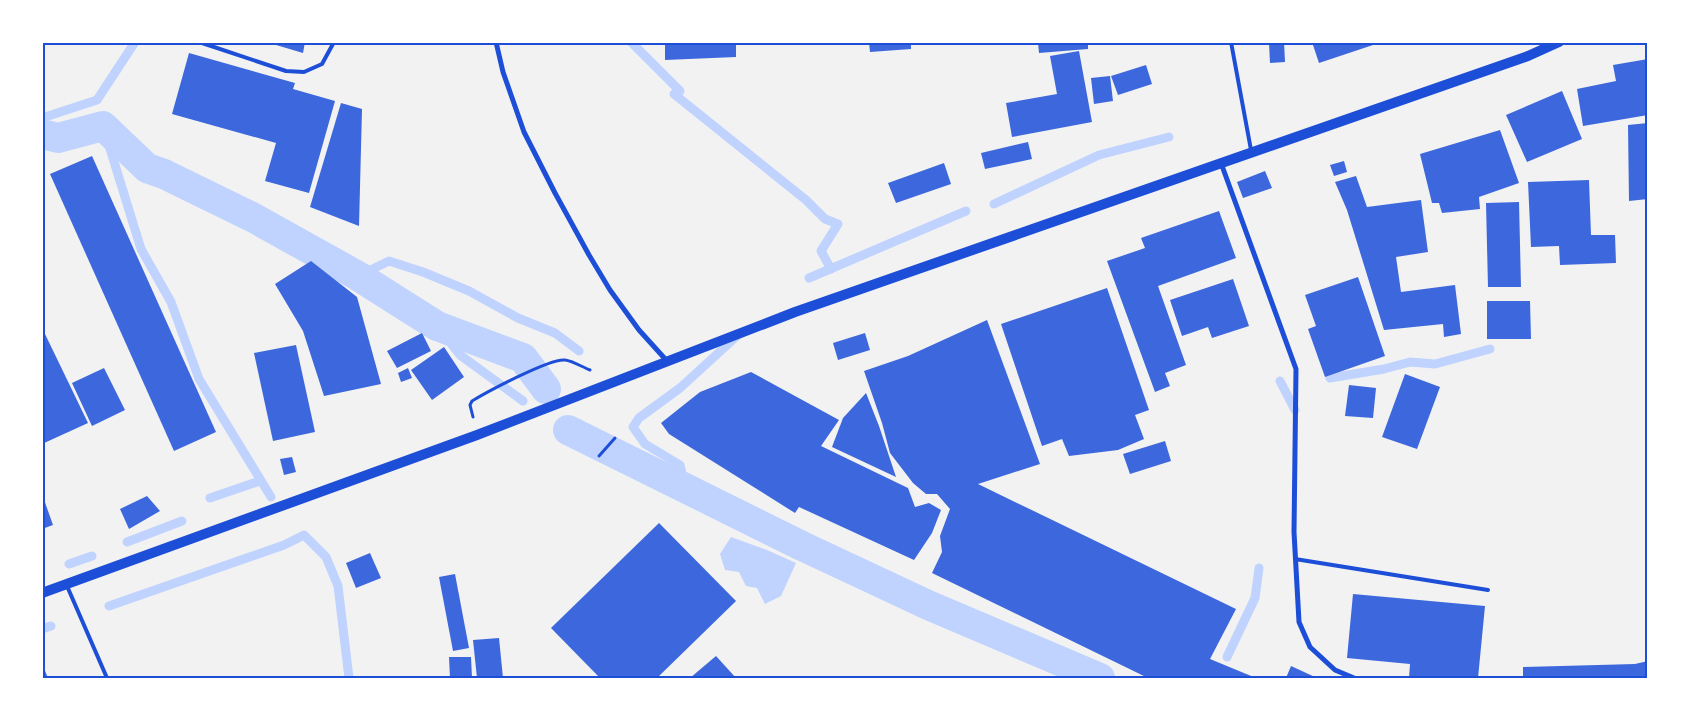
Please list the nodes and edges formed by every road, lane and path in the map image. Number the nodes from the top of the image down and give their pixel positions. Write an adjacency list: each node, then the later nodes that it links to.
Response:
1 (199, 42): 2 (lane)
2 (334, 42)
3 (496, 42): 8 (street)
4 (1231, 42): 6 (lane)
5 (1559, 42): 6 (main road)
6 (1252, 153): 7 (main road)
7 (1221, 163): 8 (main road); 13 (street)
8 (668, 362): 9 (main road)
9 (616, 382): 10 (main road); 10 (path)
10 (477, 435): 14 (main road)
11 (615, 438): 12 (path)
12 (599, 456)
13 (1295, 559): 15 (lane); 18 (street)
14 (66, 584): 16 (main road); 17 (lane)
15 (1488, 590)
16 (42, 593)
17 (107, 678)
18 (1354, 678)

